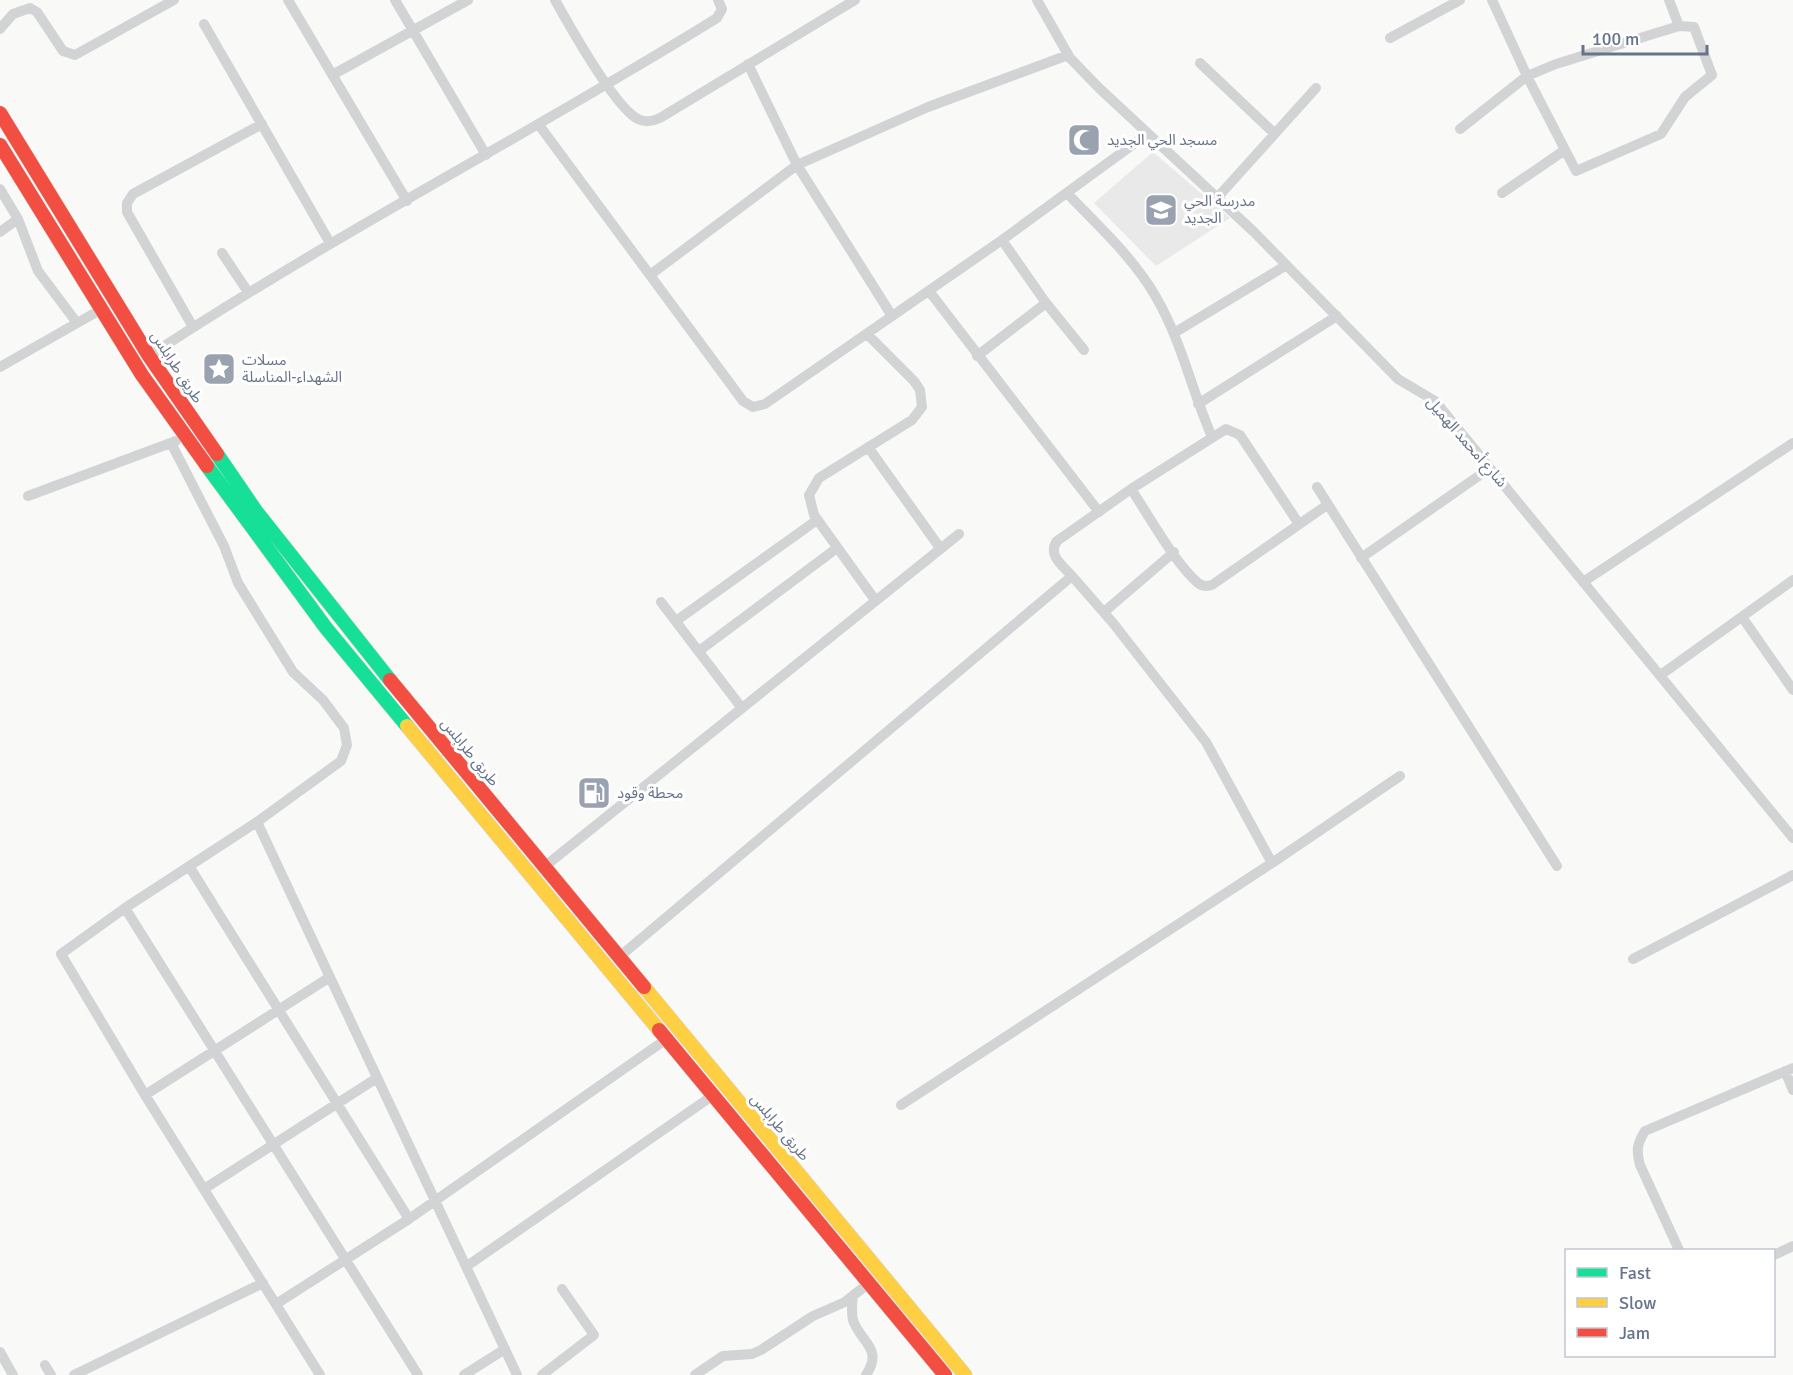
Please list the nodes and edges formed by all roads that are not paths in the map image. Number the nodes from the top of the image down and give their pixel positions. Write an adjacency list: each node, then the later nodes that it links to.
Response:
1 (174, 0): 14 (street)
2 (288, 0): 20 (street)
3 (395, 0): 15 (street)
4 (468, 0): 15 (street)
5 (555, 0): 22 (street)
6 (718, 0): 22 (street)
7 (855, 0): 19 (street)
8 (1037, 0): 17 (street, شارع أمحمد الهميل)
9 (1460, 0): 16 (street)
10 (1492, 0): 21 (street)
11 (1669, 0): 13 (street)
12 (204, 24): 25 (street)
13 (1679, 26): 21 (street); 31 (street)
14 (0, 29)
15 (414, 31): 20 (street); 32 (street)
16 (1390, 38)
17 (1068, 55): 29 (street, شارع أمحمد الهميل); 33 (street)
18 (1200, 63): 28 (street)
19 (748, 64): 22 (street); 33 (street)
20 (334, 74): 38 (street)
21 (1527, 76): 27 (street); 31 (street)
22 (608, 86): 26 (street)
23 (1316, 88): 28 (street)
24 (0, 113): 57 (highway, طريق طرابلس)
25 (262, 124): 42 (street); 53 (street)
26 (539, 125): 32 (street); 45 (street)
27 (1460, 129)
28 (1274, 133): 37 (street)
29 (1146, 135): 35 (street); 37 (street, شارع أمحمد الهميل)
30 (0, 145): 49 (highway)
31 (1565, 150): 36 (street)
32 (486, 155): 38 (street)
33 (797, 165): 45 (street); 50 (street)
34 (0, 189): 39 (street)
35 (1067, 193): 41 (street); 54 (street)
36 (1502, 193)
37 (1217, 198): 44 (street, شارع أمحمد الهميل)
38 (407, 201): 42 (street)
39 (18, 219): 40 (street); 52 (street)
40 (0, 232)
41 (1002, 240): 46 (street); 48 (street)
42 (330, 243): 47 (street)
43 (222, 253): 47 (street)
44 (1285, 266): 51 (street, شارع أمحمد الهميل); 54 (street)
45 (650, 275): 55 (street)
46 (929, 291): 50 (street); 58 (street)
47 (248, 292): 53 (street)
48 (1046, 303): 56 (street); 58 (street)
49 (100, 310): 52 (street); 62 (highway)
50 (892, 316): 55 (street)
51 (1337, 316): 60 (street); 67 (street, شارع أمحمد الهميل)
52 (77, 323): 59 (street)
53 (193, 327): 57 (street)
54 (1174, 333): 60 (street)
55 (867, 334): 65 (street)
56 (1084, 350)
57 (149, 356): 98 (highway, طريق طرابلس)
58 (977, 356): 72 (street)
59 (0, 367)
60 (1198, 404): 61 (street)
61 (1212, 437): 69 (street); 74 (street)
62 (185, 438): 63 (street); 105 (highway)
63 (171, 443): 70 (street); 93 (street)
64 (1789, 446): 66 (street); 82 (street)
65 (868, 447): 73 (street); 77 (street)
66 (1793, 458)
67 (1490, 468): 79 (street); 82 (street, شارع أمحمد الهميل)
68 (1317, 488): 71 (street)
69 (1131, 489): 72 (street); 78 (street)
70 (28, 496)
71 (1327, 505): 74 (street); 79 (street)
72 (1099, 512): 80 (street)
73 (817, 520): 76 (street); 87 (street)
74 (1299, 524): 78 (street)
75 (958, 534): 77 (street)
76 (837, 548): 83 (street); 88 (street)
77 (940, 548): 83 (street)
78 (1174, 552): 85 (street)
79 (1361, 558): 97 (street)
80 (1072, 576): 85 (street); 101 (street)
81 (1793, 580): 86 (street)
82 (1583, 582): 89 (street, شارع أمحمد الهميل)
83 (875, 600): 91 (street)
84 (661, 602): 87 (street)
85 (1104, 612): 95 (street)
86 (1742, 617): 89 (street); 90 (street)
87 (676, 621): 88 (street)
88 (699, 651): 91 (street)
89 (1662, 675): 94 (street, شارع أمحمد الهميل)
90 (1793, 690)
91 (741, 706): 98 (street)
92 (1400, 776): 95 (street)
93 (257, 822): 96 (street); 103 (street)
94 (1793, 838)
95 (1272, 863): 113 (street)
96 (189, 866): 100 (street); 104 (street)
97 (1557, 866)
98 (544, 867): 101 (highway, طريق طرابلس)
99 (1793, 875): 102 (street)
100 (125, 908): 106 (street); 110 (street)
101 (618, 958): 140 (highway, طريق طرابلس)
102 (1633, 959)
103 (330, 977): 104 (street); 108 (street)
104 (279, 1010): 106 (street); 112 (street)
105 (665, 1040): 111 (highway); 116 (street)
106 (215, 1050): 110 (street); 114 (street)
107 (1789, 1069): 109 (street); 119 (street)
108 (377, 1078): 112 (street); 116 (street)
109 (1793, 1090)
110 (144, 1095): 115 (street)
111 (712, 1096): 122 (street); 124 (highway)
112 (337, 1104): 114 (street); 117 (street)
113 (901, 1105)
114 (274, 1144): 115 (street); 121 (street)
115 (204, 1189): 123 (street)
116 (436, 1200): 117 (street); 122 (street)
117 (409, 1219): 121 (street)
118 (1793, 1246): 120 (street)
119 (1678, 1249)
120 (1775, 1254)
121 (347, 1259): 127 (street); 133 (street)
122 (467, 1266): 128 (street)
123 (263, 1283): 127 (street); 131 (street)
124 (869, 1283): 126 (street); 139 (highway)
125 (562, 1288): 136 (street)
126 (853, 1296): 137 (street); 138 (street)
127 (276, 1304): 132 (street)
128 (505, 1349): 134 (street); 135 (street)
129 (0, 1352): 130 (street)
130 (13, 1375)
131 (74, 1375)
132 (320, 1375)
133 (418, 1375)
134 (464, 1375)
135 (517, 1375)
136 (542, 1375)
137 (695, 1375)
138 (866, 1375)
139 (945, 1375)
140 (965, 1375)

